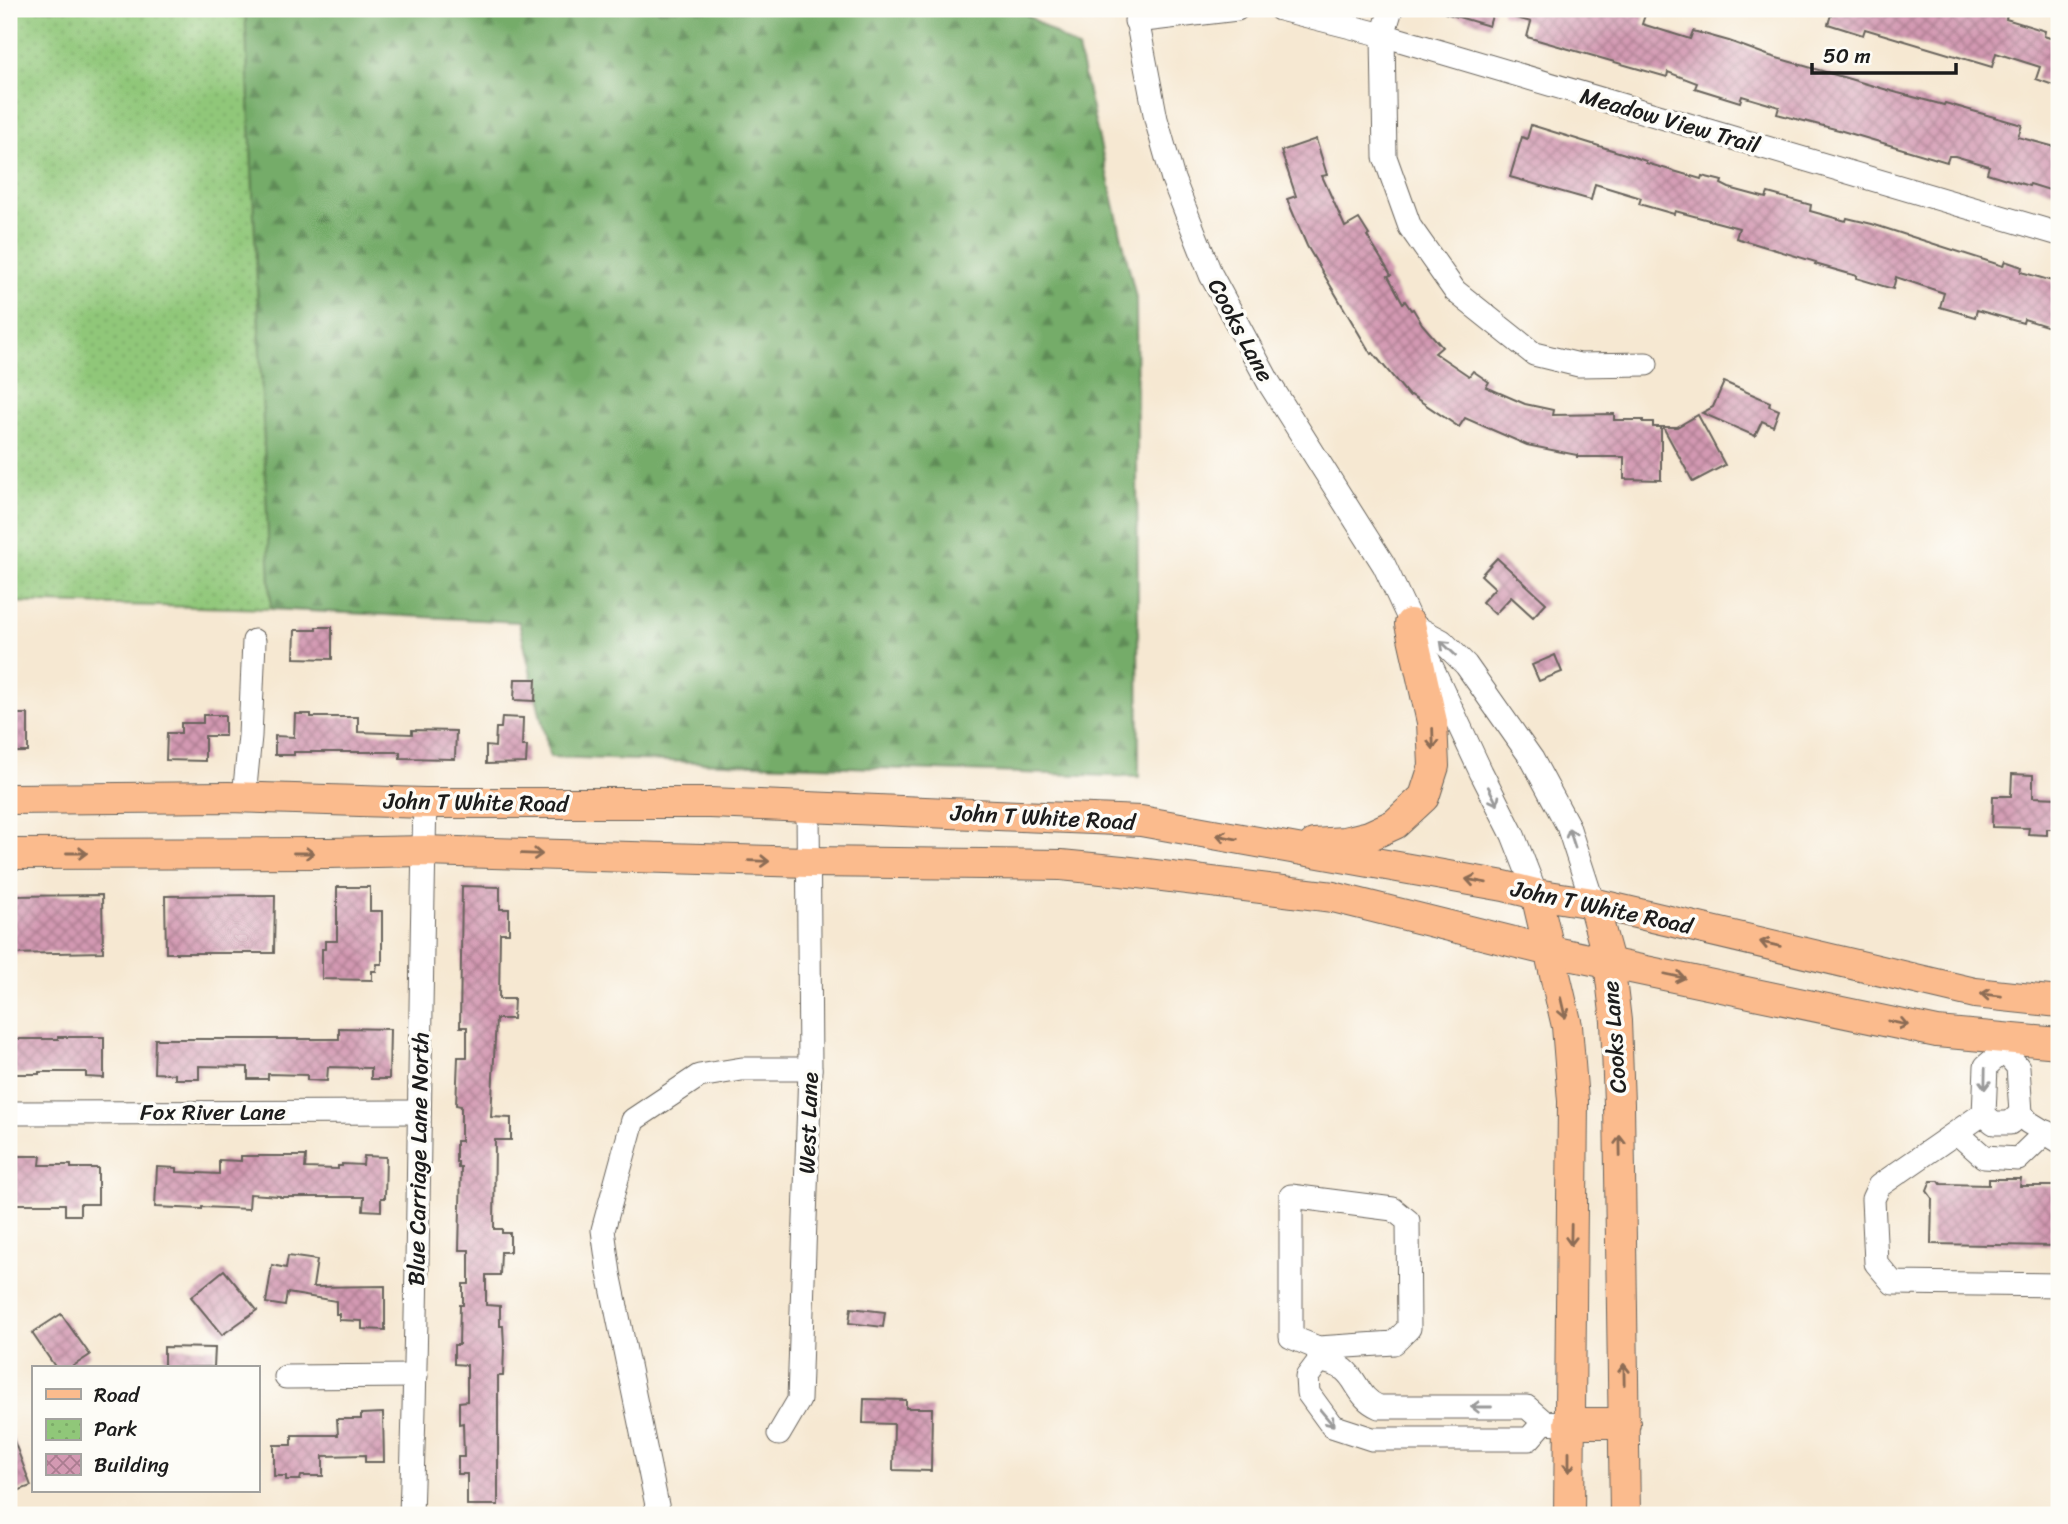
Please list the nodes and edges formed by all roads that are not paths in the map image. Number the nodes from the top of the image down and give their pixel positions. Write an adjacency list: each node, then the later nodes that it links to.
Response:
1 (1237, 9): 4 (street)
2 (1280, 9): 5 (street, Meadow View Trail)
3 (1391, 9): 5 (street)
4 (1136, 15): 8 (street, Cooks Lane)
5 (1383, 36): 6 (street, Meadow View Trail); 7 (street)
6 (2059, 234)
7 (1646, 364)
8 (1410, 624): 14 (main road, one-way to 14); 18 (street, Cooks Lane, one-way to 18); 19 (street, Cooks Lane, one-way to 8)
9 (254, 641): 10 (street)
10 (244, 797): 11 (main road, John T White Road); 12 (main road, John T White Road)
11 (9, 799)
12 (425, 803): 13 (main road, John T White Road); 15 (street, Blue Carriage Lane North)
13 (808, 807): 14 (main road, John T White Road, one-way to 13); 17 (street, West Lane)
14 (1280, 847): 18 (main road, John T White Road, one-way to 14)
15 (424, 851): 16 (main road, John T White Road, one-way to 15); 17 (main road, John T White Road, one-way to 17); 26 (street, Blue Carriage Lane North)
16 (9, 854)
17 (809, 862): 20 (main road, John T White Road); 25 (street, West Lane)
18 (1536, 894): 19 (main road, John T White Road); 20 (main road, Cooks Lane)
19 (1593, 902): 21 (main road, Cooks Lane); 22 (main road, John T White Road, one-way to 19)
20 (1550, 951): 21 (main road, John T White Road); 36 (main road, Cooks Lane, one-way to 36)
21 (1609, 962): 24 (main road, John T White Road, one-way to 24); 37 (main road, Cooks Lane, one-way to 21)
22 (2059, 1002)
23 (2059, 1043): 24 (main road, John T White Road)
24 (2004, 1044): 28 (street); 29 (street, one-way to 29)
25 (810, 1069): 38 (street, West Lane); 40 (street)
26 (418, 1112): 27 (street, Fox River Lane); 35 (street, Blue Carriage Lane North)
27 (9, 1113)
28 (2021, 1113): 29 (street); 31 (street)
29 (1984, 1115): 30 (street)
30 (1956, 1133): 31 (street); 32 (street)
31 (2052, 1137)
32 (2059, 1284)
33 (1319, 1354): 33 (street); 36 (street, one-way to 33); 36 (street, one-way to 36)
34 (286, 1377): 35 (street)
35 (416, 1377): 39 (street, Blue Carriage Lane North)
36 (1557, 1423): 37 (main road); 41 (main road, Cooks Lane, one-way to 41)
37 (1625, 1423): 42 (main road, Cooks Lane)
38 (779, 1433)
39 (411, 1515)
40 (659, 1515)
41 (1569, 1515)
42 (1625, 1515)

